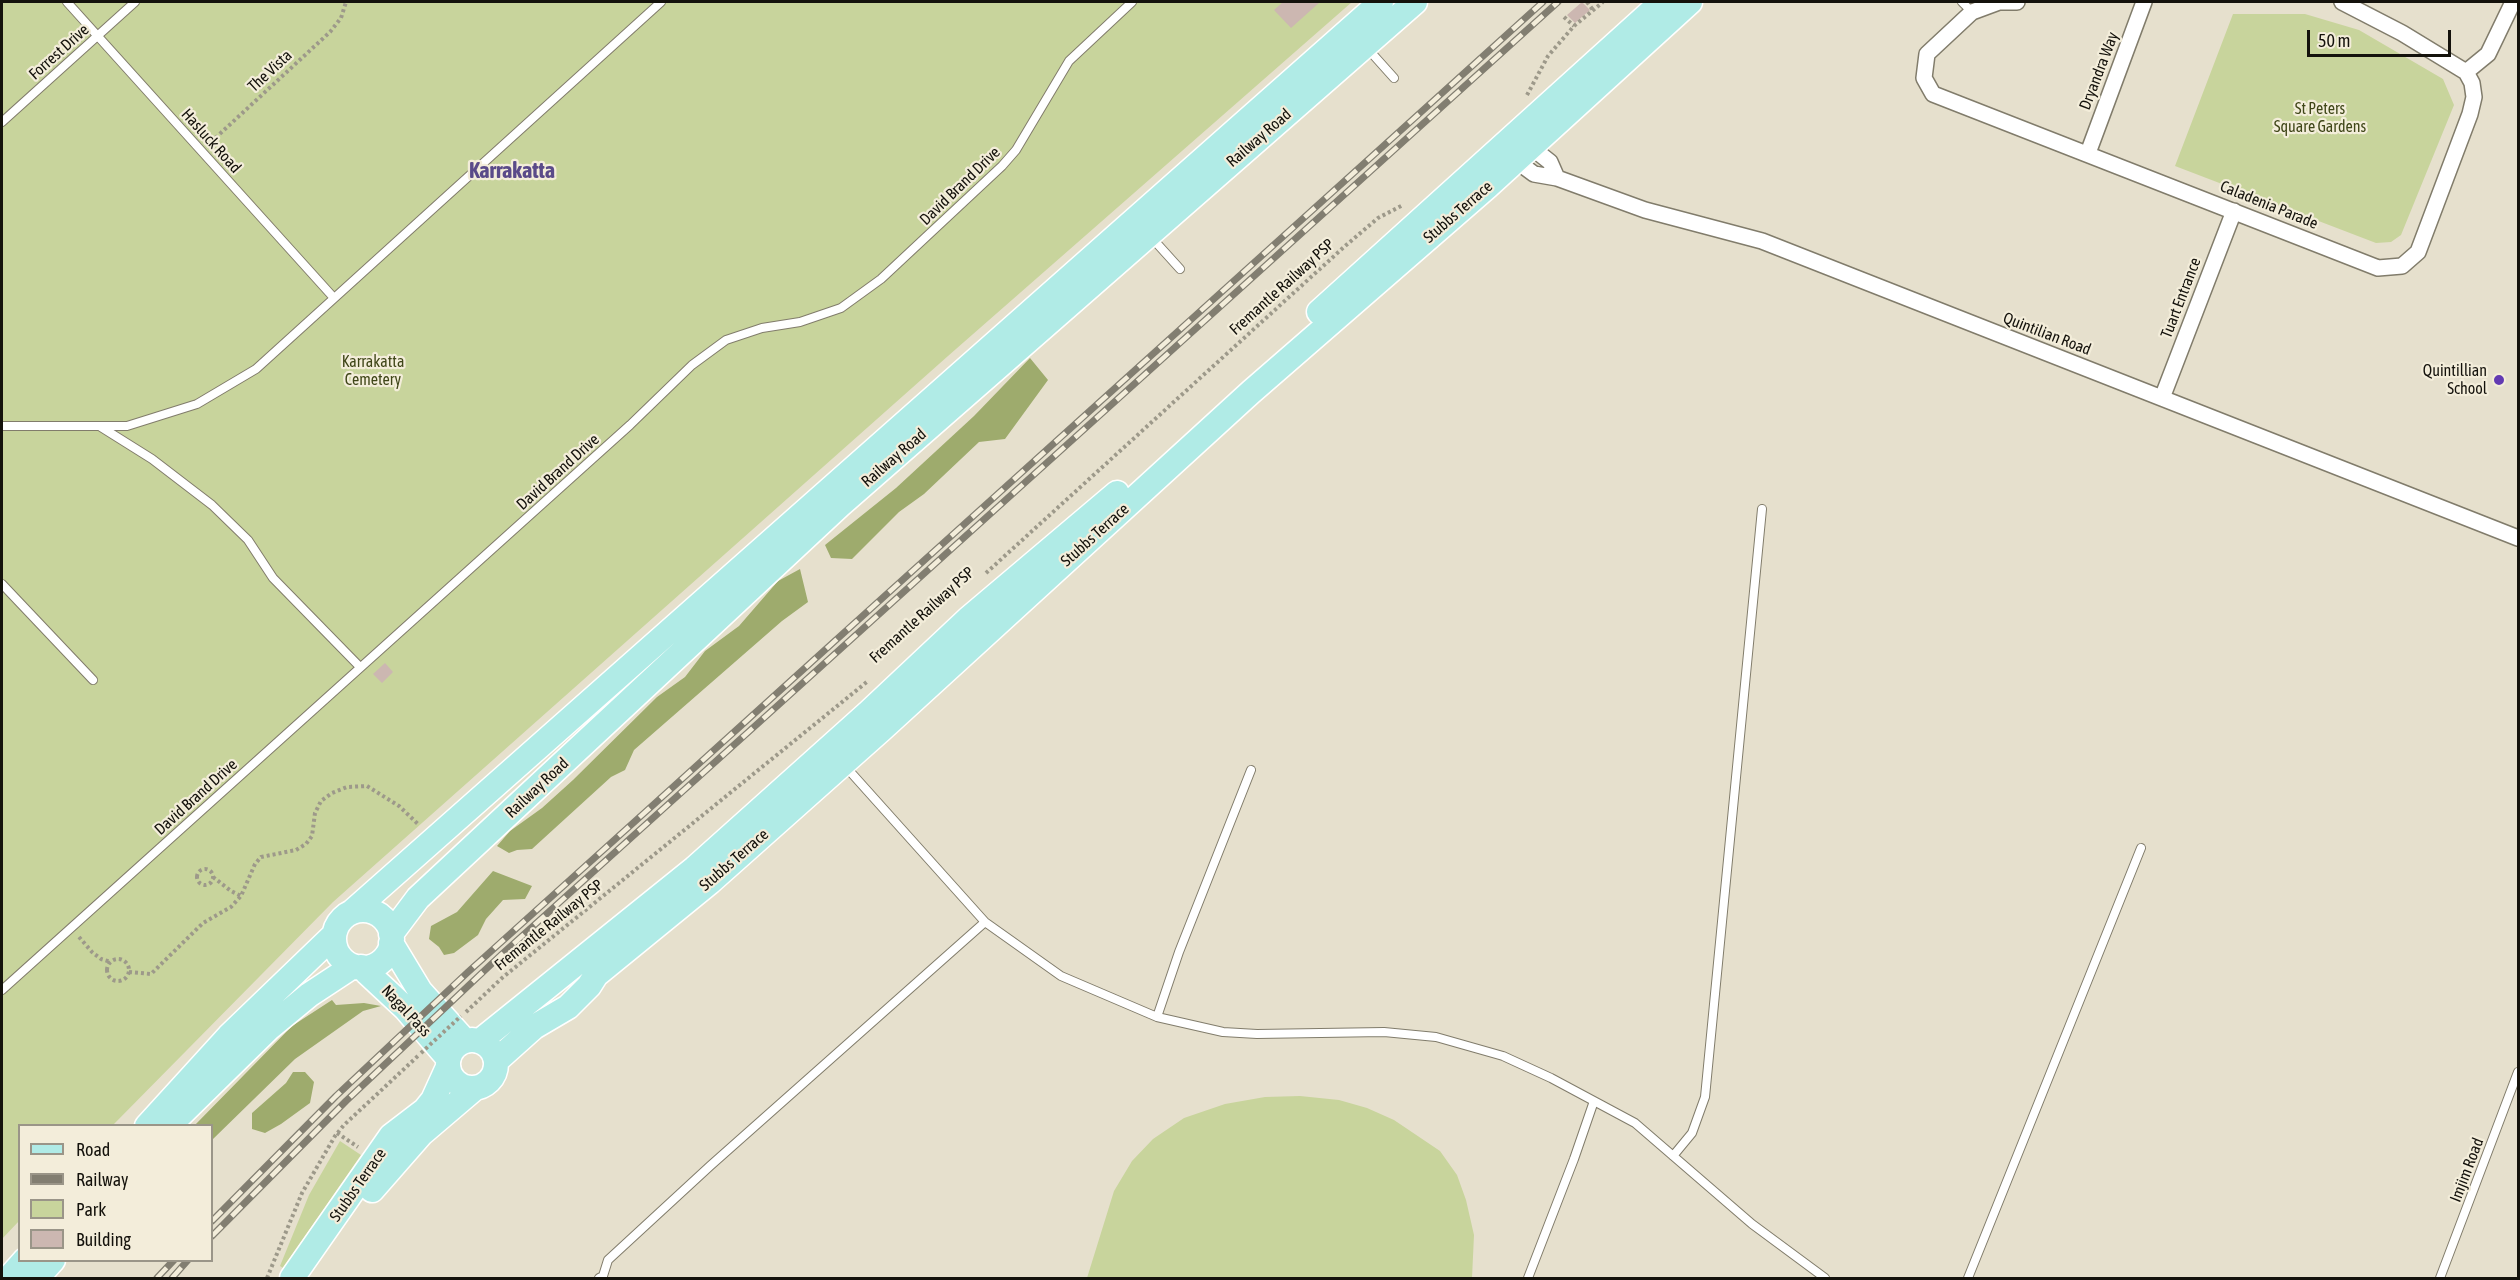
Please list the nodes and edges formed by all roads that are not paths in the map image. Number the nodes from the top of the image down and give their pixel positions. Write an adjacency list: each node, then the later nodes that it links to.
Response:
1 (67, 2): 16 (lane, Hasluck Road)
2 (135, 2): 16 (lane, Forrest Drive)
3 (661, 2): 13 (lane)
4 (1132, 2): 35 (lane, David Brand Drive)
5 (1381, 2): 15 (main road, Railway Road)
6 (1415, 2): 17 (main road, Railway Road)
7 (1662, 2): 21 (main road, Stubbs Terrace)
8 (1690, 2): 21 (main road, Stubbs Terrace)
9 (2017, 2): 14 (street, Caladenia Parade)
10 (2144, 2): 22 (street, Dryandra Way)
11 (2342, 2): 18 (street)
12 (2513, 2): 18 (street)
13 (652, 5): 27 (lane)
14 (1967, 7): 22 (street, Caladenia Parade)
15 (1361, 12): 25 (main road, Railway Road)
16 (98, 35): 20 (lane, Forrest Drive); 27 (lane, Hasluck Road)
17 (1365, 45): 19 (lane); 25 (main road, Railway Road)
18 (2466, 72): 24 (street, Caladenia Parade)
19 (1394, 78)
20 (2, 122)
21 (1515, 147): 23 (street); 23 (street, Quintilian Road); 37 (main road, Stubbs Terrace); 47 (main road, Stubbs Terrace)
22 (2088, 153): 24 (street, Caladenia Parade)
23 (1557, 178): 28 (street, Quintilian Road)
24 (2234, 210): 28 (street, Tuart Entrance)
25 (1142, 227): 26 (lane); 40 (main road, Railway Road); 43 (main road, Railway Road)
26 (1180, 269)
27 (334, 298): 30 (lane)
28 (2162, 398): 32 (street, Quintilian Road)
29 (2, 426): 30 (lane)
30 (100, 426): 35 (lane)
31 (1762, 509): 55 (lane)
32 (2518, 538)
33 (2, 583): 34 (lane); 36 (lane)
34 (2, 597)
35 (360, 667): 45 (lane, David Brand Drive)
36 (93, 680)
37 (843, 764): 41 (lane); 48 (main road, Stubbs Terrace)
38 (1251, 770): 46 (lane)
39 (2141, 848): 65 (lane)
40 (353, 911): 42 (main road); 43 (main road)
41 (985, 922): 46 (lane); 62 (lane)
42 (334, 935): 44 (main road); 53 (main road)
43 (391, 939): 44 (main road); 47 (main road, Nagal Pass)
44 (357, 967): 49 (main road, Nagal Pass); 54 (main road)
45 (3, 985)
46 (1157, 1017): 52 (lane)
47 (473, 1041): 48 (main road); 49 (main road)
48 (496, 1061): 51 (main road)
49 (448, 1062): 51 (main road); 60 (main road, Stubbs Terrace)
50 (2518, 1072): 66 (lane, Imjim Road)
51 (474, 1088): 61 (main road, Stubbs Terrace)
52 (1594, 1101): 55 (lane); 63 (lane)
53 (148, 1124)
54 (171, 1124)
55 (1673, 1156): 64 (lane)
56 (23, 1262): 58 (main road)
57 (51, 1262): 59 (main road)
58 (9, 1278)
59 (37, 1278)
60 (292, 1278)
61 (310, 1278)
62 (599, 1278)
63 (1528, 1278)
64 (1822, 1278)
65 (1968, 1278)
66 (2440, 1278)

